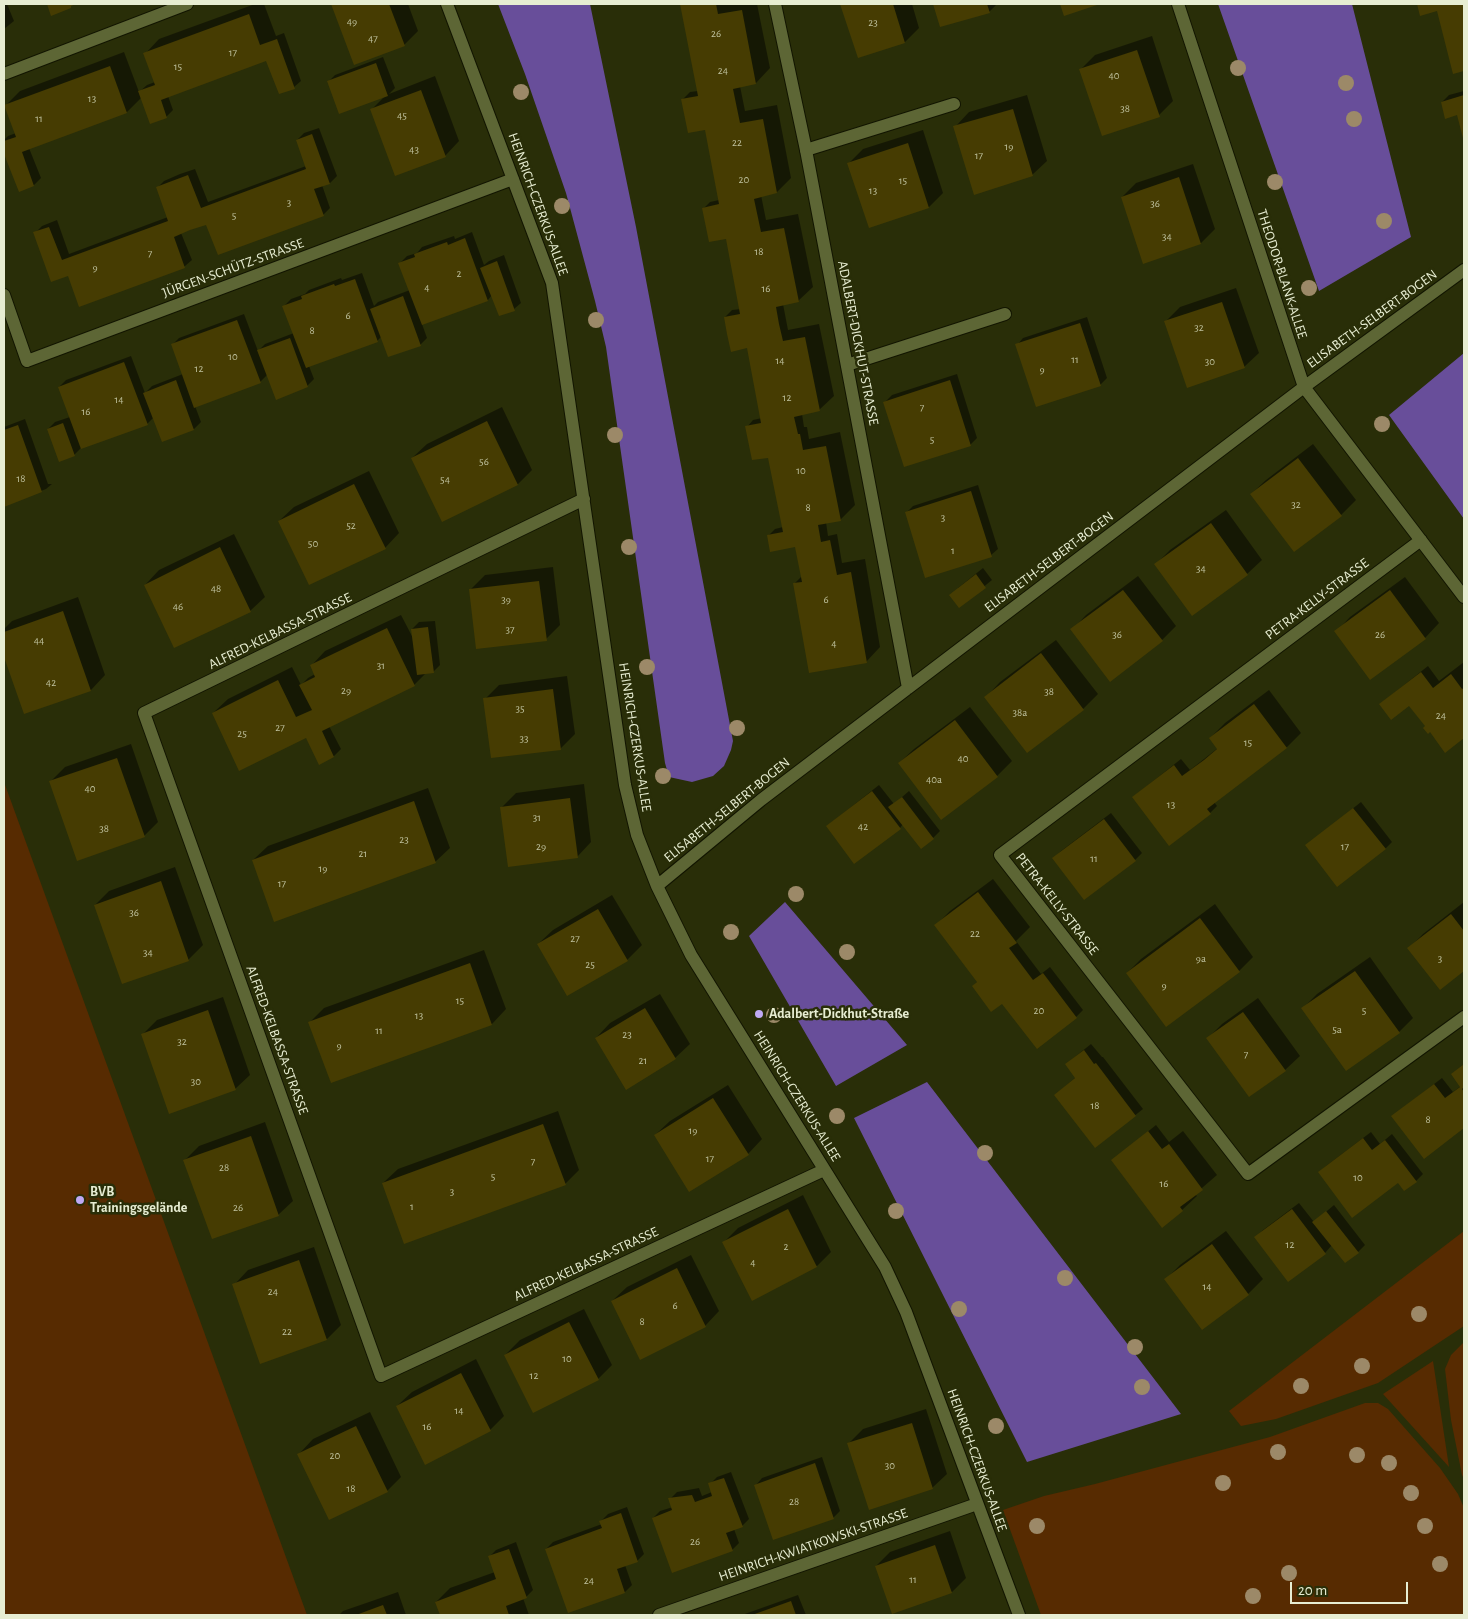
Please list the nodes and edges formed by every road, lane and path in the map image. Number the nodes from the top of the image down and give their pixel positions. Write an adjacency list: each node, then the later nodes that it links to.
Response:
1 (187, 4): 5 (street)
2 (446, 4): 8 (street, HEINRICH-CZERKUS-ALLEE)
3 (775, 4): 7 (street, ADALBERT-DICKHUT-STRASSE)
4 (1178, 4): 13 (street, THEODOR-BLANK-ALLEE)
5 (4, 74)
6 (954, 104): 7 (street)
7 (806, 150): 12 (street, ADALBERT-DICKHUT-STRASSE)
8 (513, 179): 10 (street, JÜRGEN-SCHÜTZ-STRASSE); 14 (street, HEINRICH-CZERKUS-ALLEE)
9 (1464, 270): 13 (street, ELISABETH-SELBERT-BOGEN)
10 (4, 296)
11 (1005, 314): 12 (street)
12 (847, 365): 17 (street, ADALBERT-DICKHUT-STRASSE)
13 (1304, 387): 15 (street, THEODOR-BLANK-ALLEE); 17 (street, ELISABETH-SELBERT-BOGEN)
14 (584, 499): 18 (street, HEINRICH-CZERKUS-ALLEE); 20 (street, ALFRED-KELBASSA-STRASSE)
15 (1421, 540): 16 (street, THEODOR-BLANK-ALLEE); 19 (street, PETRA-KELLY-STRASSE)
16 (1464, 597)
17 (908, 688): 18 (street, ELISABETH-SELBERT-BOGEN)
18 (657, 886): 20 (street, HEINRICH-CZERKUS-ALLEE)
19 (1464, 1017)
20 (824, 1170): 21 (street, HEINRICH-CZERKUS-ALLEE)
21 (977, 1504): 22 (street, HEINRICH-KWIATKOWSKI-STRASSE); 23 (street, HEINRICH-CZERKUS-ALLEE)
22 (659, 1615)
23 (1019, 1615)

